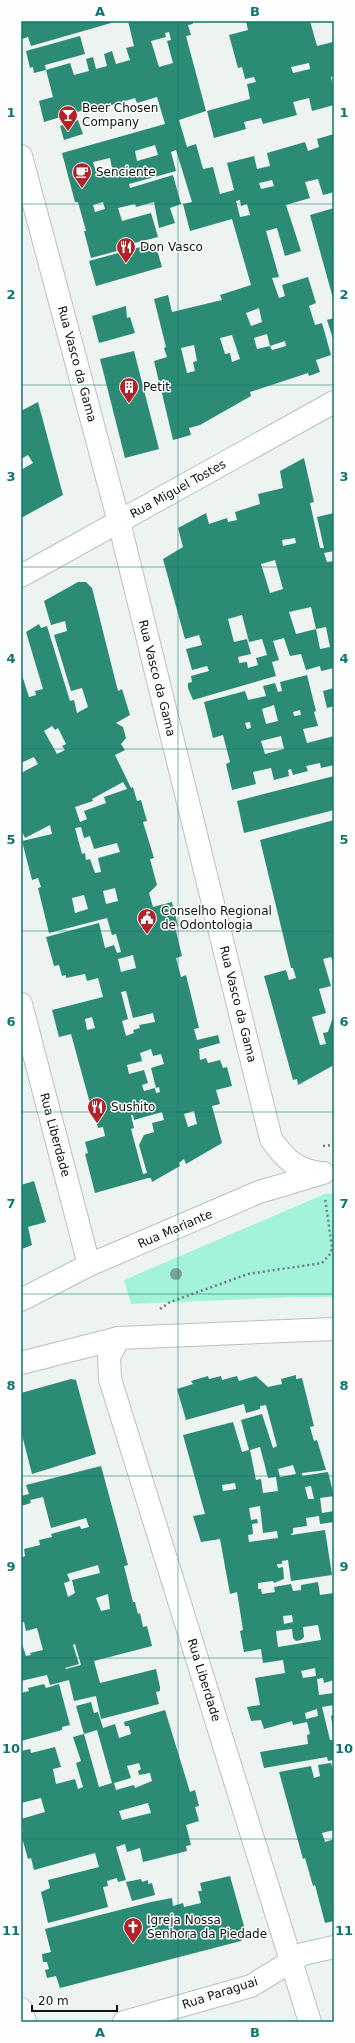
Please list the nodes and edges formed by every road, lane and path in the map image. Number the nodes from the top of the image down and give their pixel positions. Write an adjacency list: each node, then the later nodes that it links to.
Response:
1 (21, 156): 3 (main road, Rua Vasco da Gama)
2 (334, 402): 3 (main road, Rua Miguel Tostes)
3 (119, 522): 4 (main road, Rua Miguel Tostes); 6 (main road, Rua Vasco da Gama)
4 (21, 576)
5 (21, 1004): 7 (main road, Rua Liberdade)
6 (328, 1173): 7 (main road, Rua Mariante); 9 (path)
7 (89, 1265): 8 (main road, Rua Mariante)
8 (21, 1300)
9 (157, 1311)
10 (334, 1329): 11 (main road)
11 (119, 1338): 12 (main road); 14 (main road, Rua Liberdade)
12 (21, 1363)
13 (334, 1947): 14 (main road, Rua Paraguai)
14 (292, 1960): 17 (main road, Rua Paraguai); 18 (main road, Rua Liberdade)
15 (21, 2009): 16 (main road)
16 (25, 2022)
17 (124, 2022)
18 (310, 2022)

